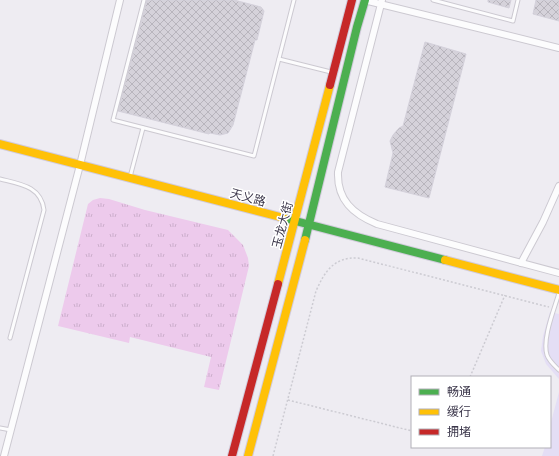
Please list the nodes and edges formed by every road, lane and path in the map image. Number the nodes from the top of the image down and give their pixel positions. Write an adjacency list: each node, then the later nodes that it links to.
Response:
1 (120, 0): 14 (street)
2 (144, 0): 12 (lane)
3 (294, 0): 10 (lane)
4 (352, 0): 11 (main road, 玉龙大街)
5 (365, 0): 8 (street); 19 (main road)
6 (432, 0): 7 (lane)
7 (518, 0)
8 (382, 2): 9 (street); 20 (street)
9 (559, 48)
10 (279, 59): 11 (lane); 12 (lane)
11 (333, 73): 18 (main road, 玉龙大街)
12 (143, 128): 16 (lane)
13 (0, 144): 14 (main road, 天义路)
14 (80, 165): 16 (main road, 天义路); 31 (street)
15 (0, 178): 26 (lane)
16 (130, 178): 18 (main road, 天义路)
17 (559, 186): 20 (street)
18 (295, 222): 19 (main road, 天义路); 34 (main road, 玉龙大街)
19 (308, 226): 22 (main road, 天义路); 35 (main road)
20 (521, 263): 21 (street)
21 (559, 273)
22 (559, 290)
23 (559, 293): 25 (lane)
24 (504, 295): 25 (path); 28 (path); 29 (path)
25 (555, 308): 27 (lane)
26 (10, 338)
27 (559, 370)
28 (470, 376)
29 (288, 400): 32 (path); 36 (path)
30 (0, 428): 31 (lane)
31 (11, 430): 33 (street)
32 (411, 432)
33 (4, 456)
34 (232, 456)
35 (248, 456)
36 (273, 456)

